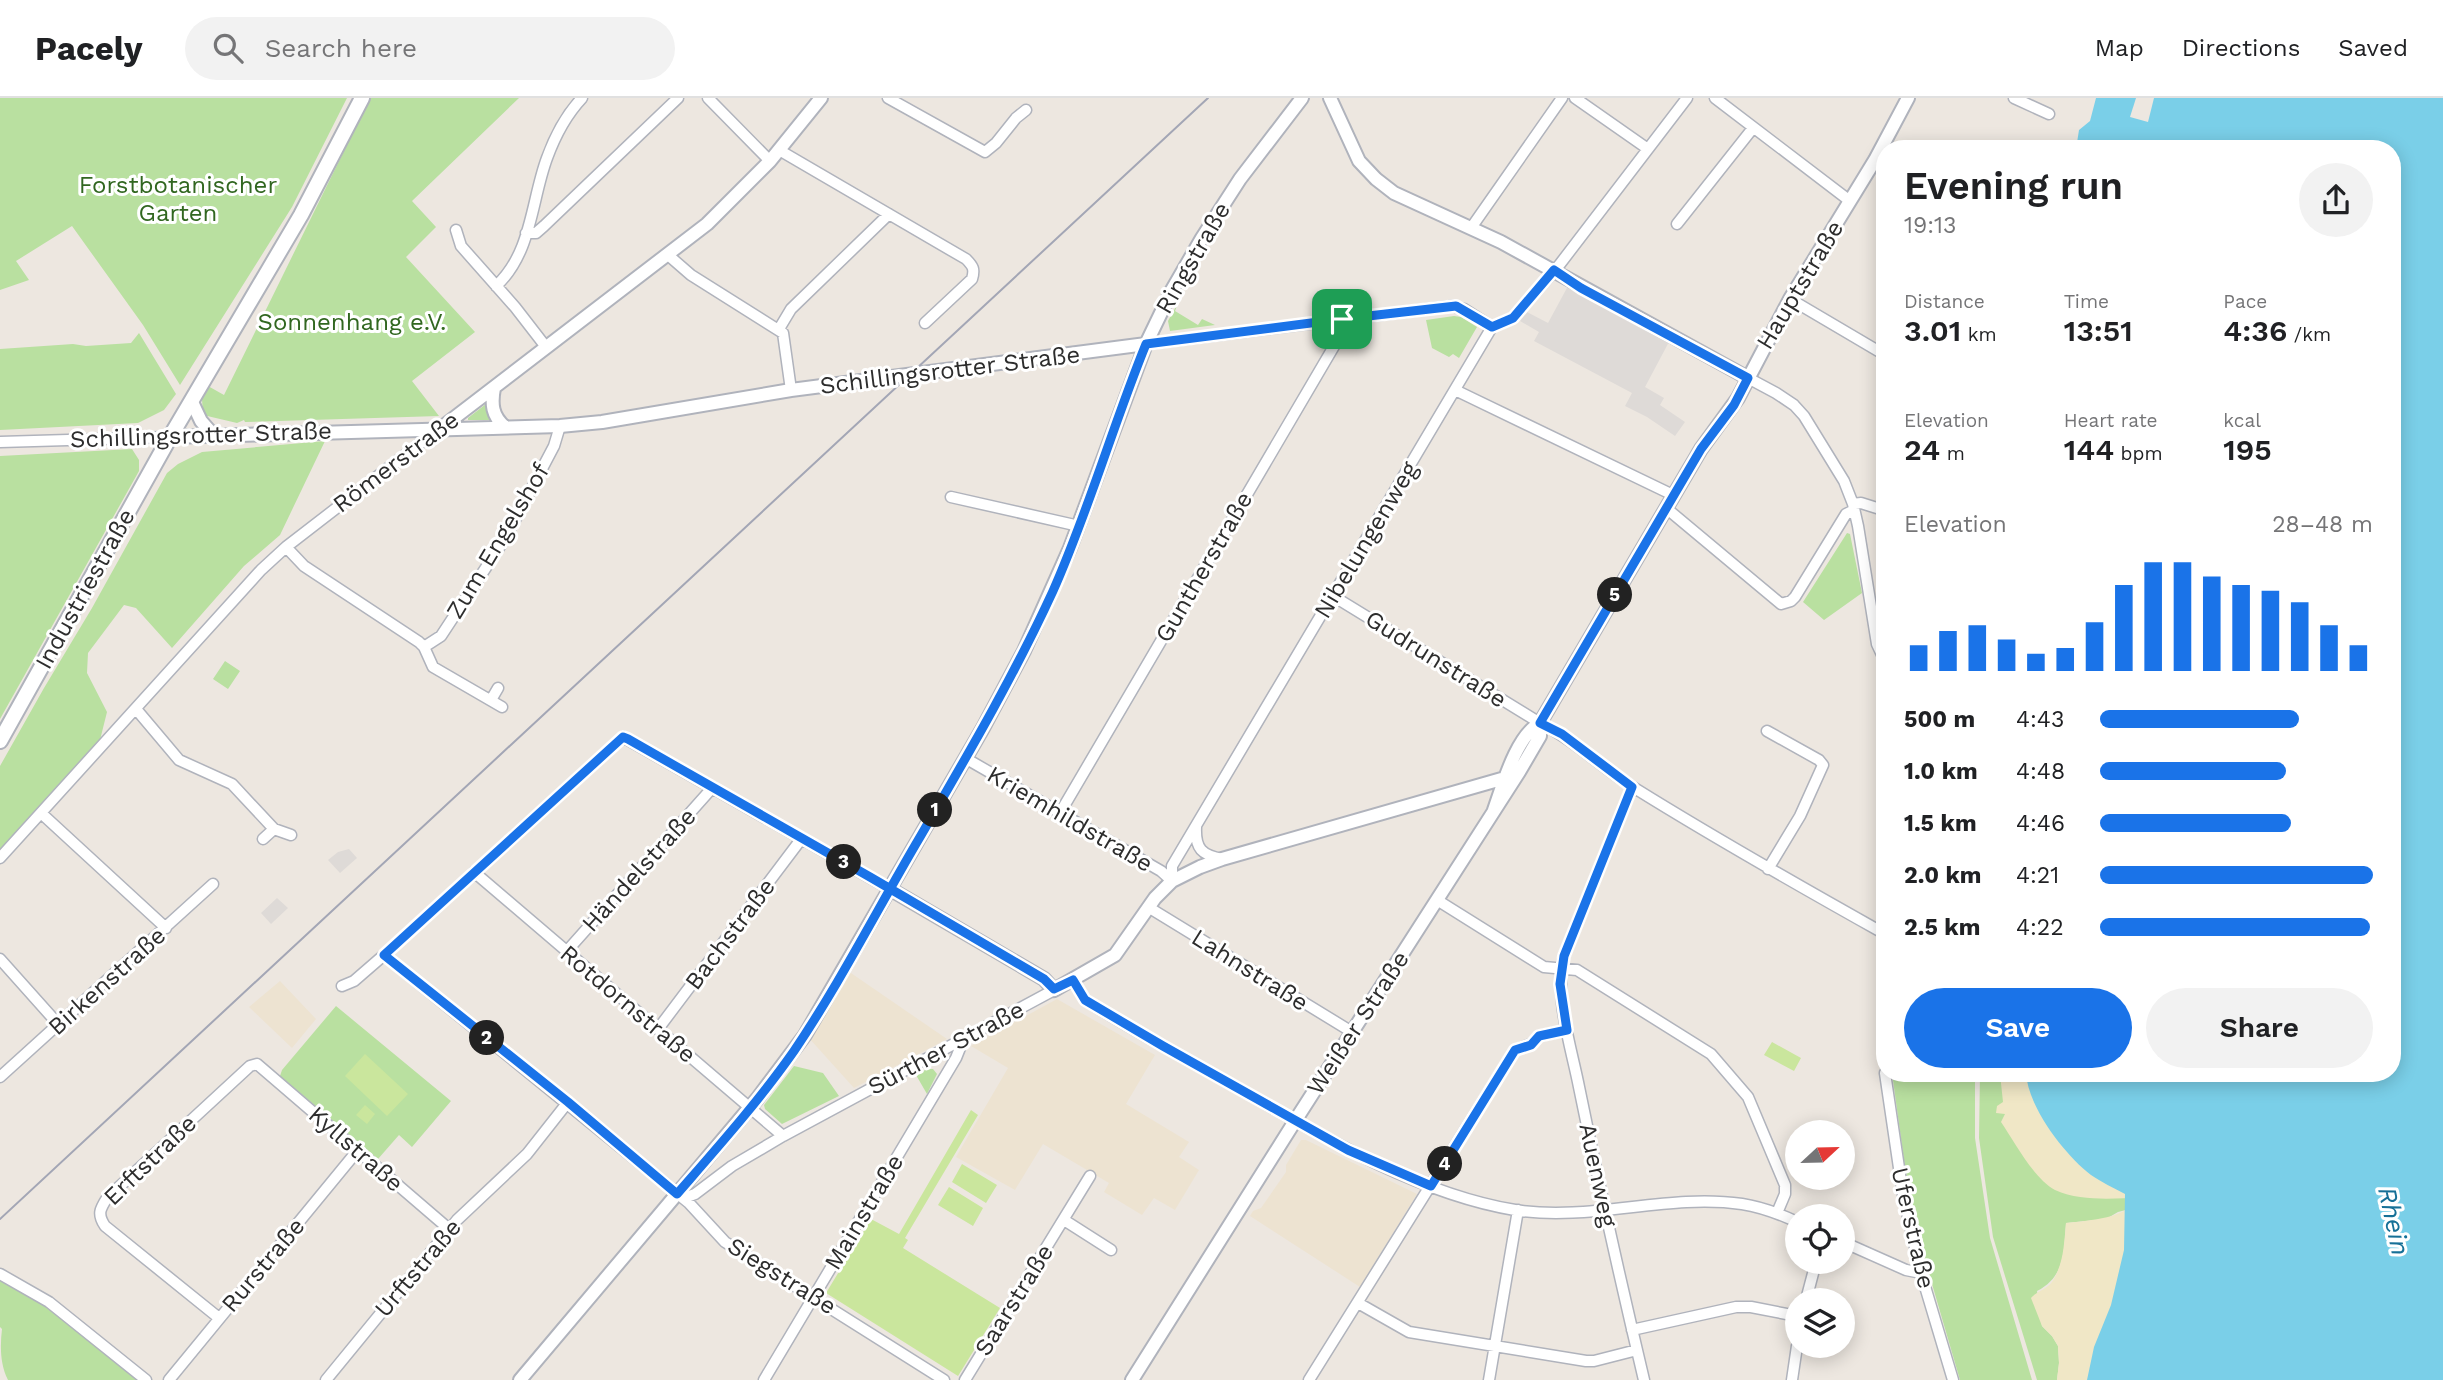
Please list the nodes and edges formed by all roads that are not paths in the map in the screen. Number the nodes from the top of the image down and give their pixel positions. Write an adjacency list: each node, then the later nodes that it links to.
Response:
1 (362, 98): 44 (main road, Industriestraße)
2 (582, 98): 28 (street)
3 (678, 98): 28 (street)
4 (708, 98): 21 (street)
5 (821, 98): 20 (street, Römerstraße)
6 (888, 98): 15 (street)
7 (1302, 98): 37 (street, Ringstraße)
8 (1330, 98): 26 (street)
9 (1562, 98): 26 (street)
10 (1575, 98): 19 (street)
11 (1687, 98): 19 (street, Nibelungenweg)
12 (1716, 98): 17 (street)
13 (1908, 98): 18 (street, Hauptstraße)
14 (2014, 98): 16 (street)
15 (1026, 110)
16 (2049, 114)
17 (1753, 128): 23 (street); 25 (street)
18 (1890, 140)
19 (1648, 149): 30 (street, Nibelungenweg)
20 (779, 150): 21 (street, Römerstraße); 24 (street)
21 (770, 161): 29 (street, Römerstraße)
22 (1876, 168): 23 (street, Hauptstraße)
23 (1850, 201): 32 (street, Hauptstraße)
24 (889, 214): 34 (street); 36 (street)
25 (1677, 224)
26 (1471, 228): 30 (street)
27 (456, 230): 31 (street)
28 (526, 233): 31 (street)
29 (668, 255): 36 (street); 38 (street, Römerstraße)
30 (1554, 270): 35 (street, Nibelungenweg); 40 (street)
31 (496, 286): 38 (street)
32 (1790, 299): 39 (street); 40 (street, Hauptstraße)
33 (1342, 319): 35 (street, Schillingsrotter Straße); 37 (street, Schillingsrotter Straße); 79 (street, Guntherstraße)
34 (925, 323)
35 (1492, 327): 43 (street, Nibelungenweg)
36 (779, 329): 42 (street)
37 (1146, 344): 42 (street, Schillingsrotter Straße); 58 (street, Ringstraße)
38 (547, 347): 41 (street, Römerstraße)
39 (1876, 350)
40 (1748, 378): 53 (street, Hauptstraße); 56 (street)
41 (494, 388): 46 (street); 47 (street, Römerstraße)
42 (791, 390): 45 (street, Schillingsrotter Straße)
43 (1455, 390): 53 (street); 60 (street, Nibelungenweg)
44 (192, 402): 49 (main road, Industriestraße); 50 (street)
45 (560, 426): 46 (street, Schillingsrotter Straße); 62 (street, Zum Engelshof)
46 (505, 427): 47 (street, Schillingsrotter Straße)
47 (441, 428): 48 (street, Schillingsrotter Straße); 52 (street, Römerstraße)
48 (402, 429): 50 (street, Schillingsrotter Straße); 52 (street)
49 (170, 437): 50 (street, Schillingsrotter Straße); 51 (street, Schillingsrotter Straße); 69 (main road, Industriestraße)
50 (215, 437)
51 (0, 442)
52 (408, 453): 59 (street, Römerstraße)
53 (1673, 495): 57 (street, Hauptstraße)
54 (951, 497): 58 (street)
55 (1876, 506): 56 (street)
56 (1853, 507): 57 (street); 61 (street)
57 (1666, 508): 67 (street, Hauptstraße)
58 (1079, 526): 71 (street, Ringstraße)
59 (286, 547): 62 (street); 66 (street, Römerstraße)
60 (1333, 596): 67 (street, Gudrunstraße); 80 (street, Nibelungenweg)
61 (1876, 638)
62 (424, 647): 64 (street)
63 (498, 688): 64 (street)
64 (491, 700): 65 (street)
65 (502, 707)
66 (136, 709): 78 (street, Römerstraße); 81 (street)
67 (1540, 723): 70 (street, Hauptstraße); 72 (street, Hauptstraße); 76 (street, Gudrunstraße)
68 (1767, 731): 87 (street)
69 (0, 741)
70 (1516, 754): 73 (street, Hauptstraße); 74 (street, Hauptstraße)
71 (965, 758): 79 (street, Kriemhildstraße); 91 (street, Ringstraße)
72 (1519, 772): 73 (street); 77 (street, Weißer Straße)
73 (1505, 778): 74 (street, Sürther Straße); 77 (street, Weißer Straße)
74 (1482, 784): 77 (street); 86 (street, Sürther Straße)
75 (713, 787): 83 (street); 88 (street); 96 (street, Händelstraße)
76 (1632, 787): 87 (street, Gudrunstraße); 99 (street)
77 (1494, 810): 92 (street, Weißer Straße)
78 (41, 813): 85 (street, Römerstraße); 94 (street)
79 (1060, 813): 89 (street, Kriemhildstraße)
80 (1196, 827): 86 (street); 89 (street, Nibelungenweg)
81 (274, 829): 82 (street); 84 (street)
82 (291, 835)
83 (802, 838): 91 (street); 104 (street, Bachstraße)
84 (263, 839)
85 (0, 858)
86 (1222, 859): 89 (street, Sürther Straße)
87 (1768, 869): 95 (street, Gudrunstraße)
88 (474, 872): 96 (street, Rotdornstraße); 97 (street)
89 (1172, 881): 93 (street, Sürther Straße)
90 (213, 884): 94 (street, Birkenstraße)
91 (890, 888): 102 (street); 112 (street, Ringstraße)
92 (1437, 900): 99 (street); 106 (street, Weißer Straße)
93 (1148, 907): 100 (street, Sürther Straße); 106 (street, Lahnstraße)
94 (166, 928): 103 (street, Birkenstraße)
95 (1876, 929)
96 (566, 952): 104 (street, Rotdornstraße)
97 (384, 955): 101 (street); 111 (street, Siegstraße)
98 (0, 959): 103 (street)
99 (1561, 969): 105 (street, Auenweg); 121 (street)
100 (1073, 980): 102 (street, Sürther Straße); 113 (street)
101 (342, 986)
102 (1054, 989): 107 (street, Sürther Straße)
103 (58, 1024): 109 (street, Birkenstraße)
104 (658, 1029): 112 (street, Rotdornstraße)
105 (1567, 1030): 117 (street); 120 (street, Auenweg)
106 (1352, 1032): 113 (street, Weißer Straße)
107 (959, 1042): 114 (street, Sürther Straße); 129 (street, Mainstraße)
108 (262, 1067): 115 (street, Kyllstraße); 132 (street, Erftstraße)
109 (0, 1077)
110 (1886, 1082): 127 (street, Uferstraße)
111 (568, 1102): 118 (street, Siegstraße); 124 (street, Urftstraße)
112 (750, 1107): 114 (street, Rotdornstraße); 118 (street, Ringstraße)
113 (1295, 1121): 117 (street); 144 (street, Weißer Straße)
114 (783, 1136): 118 (street, Sürther Straße)
115 (358, 1150): 124 (street, Kyllstraße); 132 (street, Rurstraße)
116 (1090, 1176): 123 (street, Saarstraße)
117 (1431, 1186): 119 (street); 130 (street)
118 (677, 1194): 129 (street, Siegstraße); 140 (street)
119 (1518, 1210): 120 (street); 134 (street)
120 (1604, 1211): 121 (street); 133 (street, Auenweg)
121 (1777, 1213): 122 (street)
122 (1785, 1217)
123 (1064, 1220): 126 (street, Saarstraße); 143 (street, Saarstraße)
124 (449, 1229): 139 (street, Urftstraße)
125 (1855, 1247): 127 (street)
126 (1111, 1250)
127 (1921, 1273): 149 (street, Uferstraße)
128 (0, 1274): 137 (street)
129 (813, 1296): 141 (street, Mainstraße); 142 (street, Siegstraße)
130 (1358, 1303): 134 (street); 145 (street)
131 (1785, 1314): 133 (street)
132 (219, 1318): 138 (street, Rurstraße)
133 (1632, 1330): 135 (street, Auenweg)
134 (1495, 1346): 135 (street); 146 (street)
135 (1637, 1350): 147 (street, Auenweg)
136 (1796, 1358): 148 (street)
137 (146, 1380)
138 (169, 1380)
139 (326, 1380)
140 (520, 1380)
141 (764, 1380)
142 (944, 1380)
143 (965, 1380)
144 (1132, 1380)
145 (1309, 1380)
146 (1489, 1380)
147 (1643, 1380)
148 (1793, 1380)
149 (1953, 1380)

